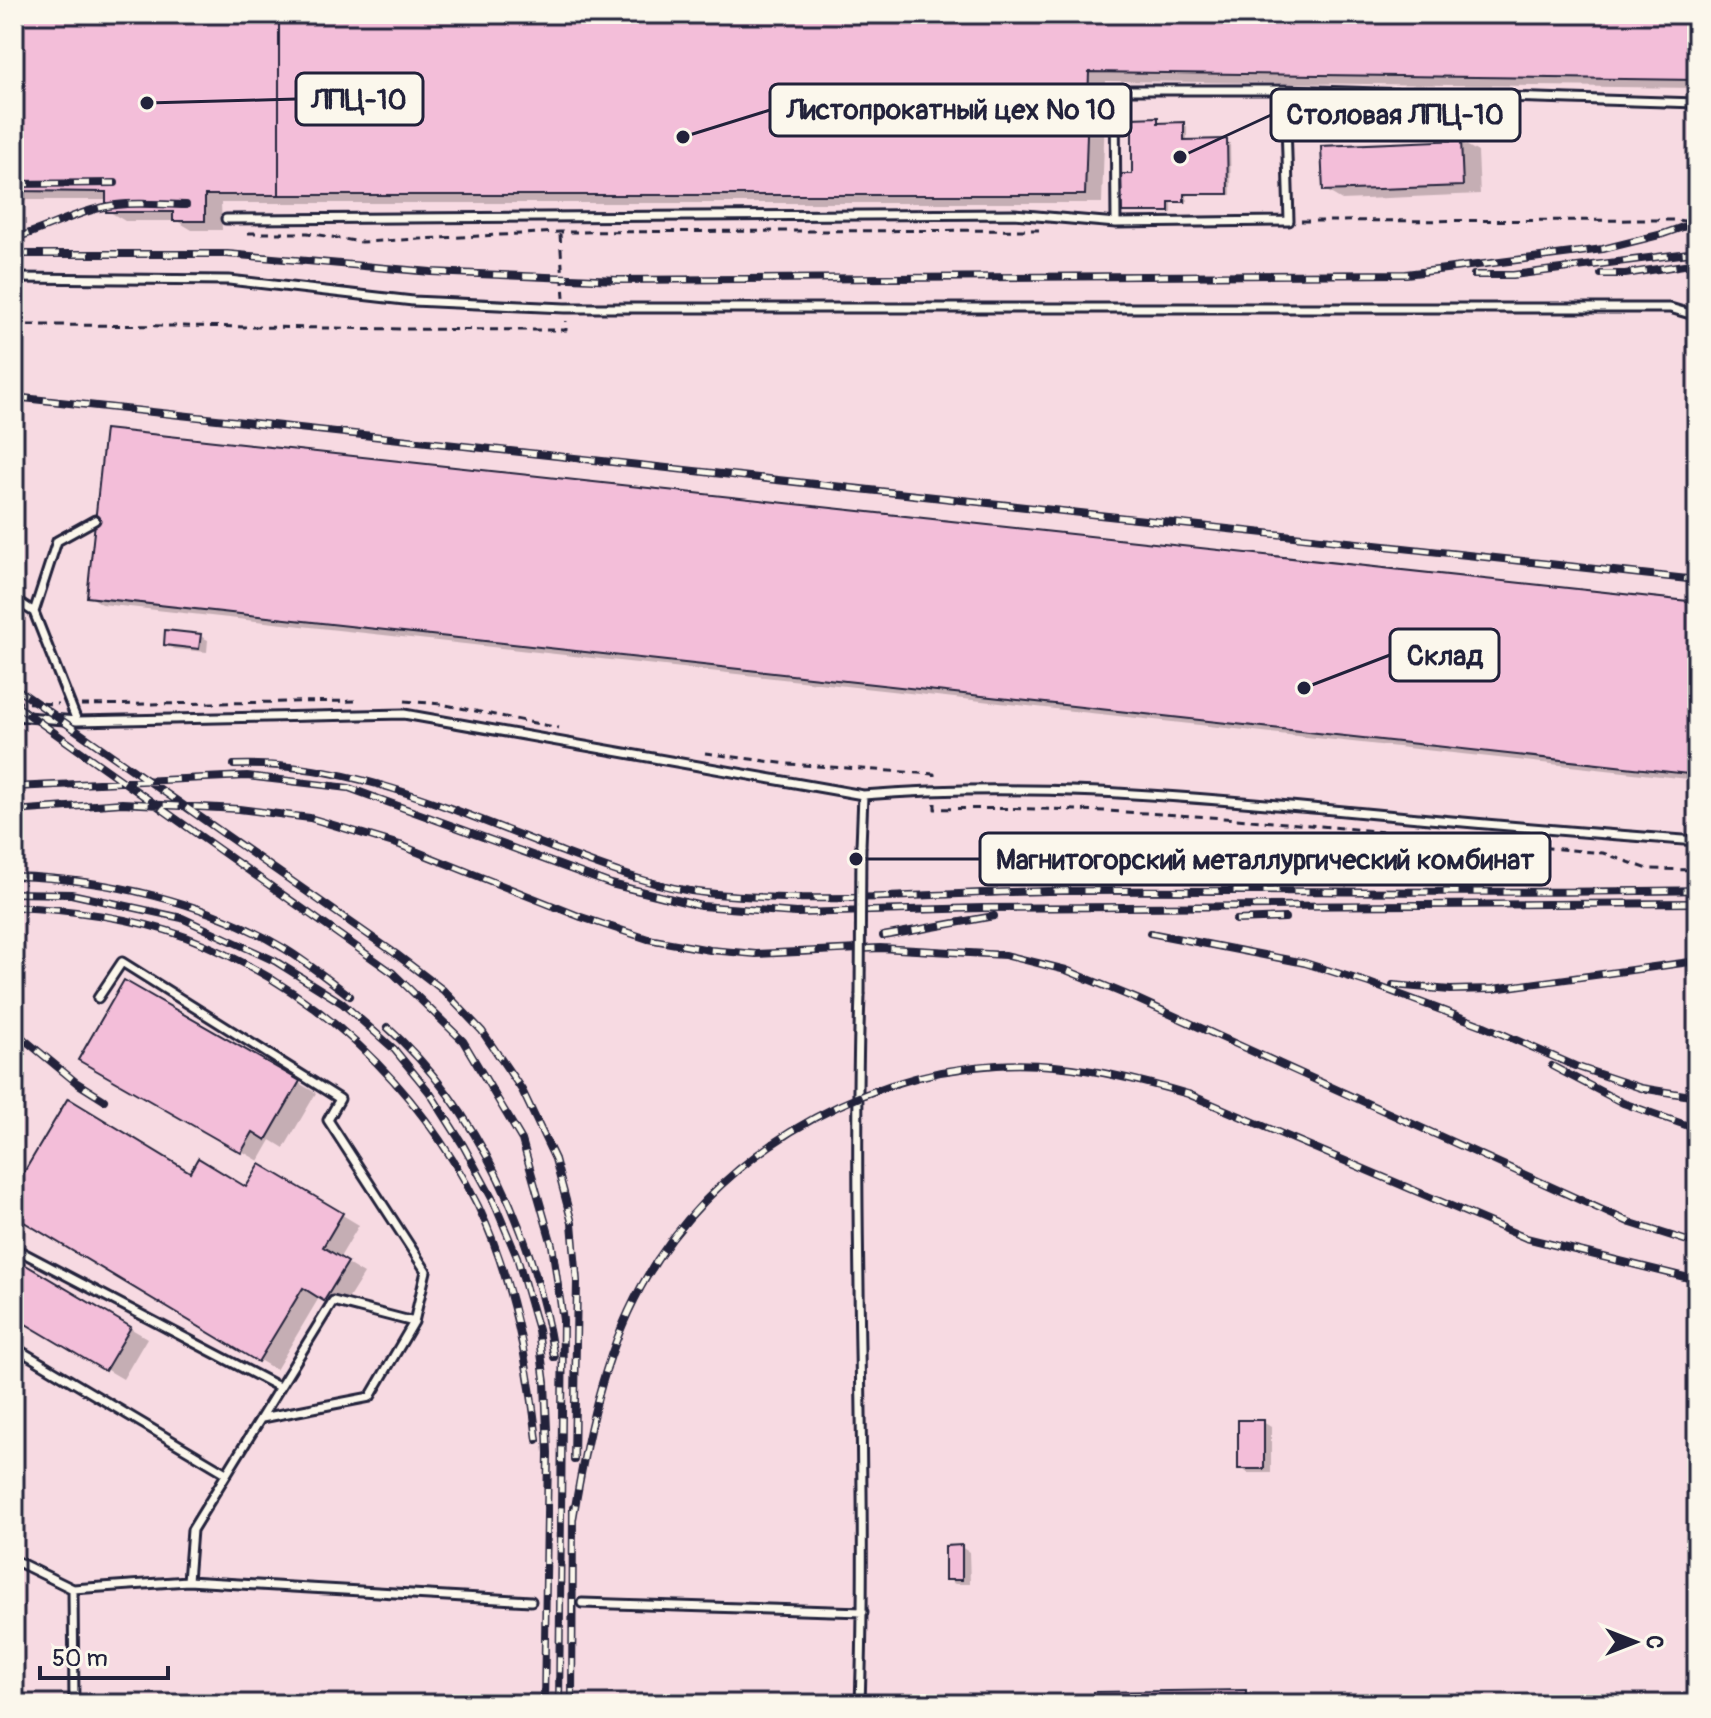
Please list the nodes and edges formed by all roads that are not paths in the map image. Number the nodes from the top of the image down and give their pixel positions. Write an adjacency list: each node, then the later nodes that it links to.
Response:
1 (1285, 90): 2 (lane); 4 (lane); 4 (lane)
2 (1697, 103)
3 (226, 219): 4 (lane)
4 (1116, 223)
5 (14, 278): 6 (lane)
6 (1697, 316)
7 (95, 520): 9 (lane)
8 (14, 599): 9 (lane)
9 (34, 612): 11 (lane)
10 (14, 716): 11 (lane)
11 (77, 721): 12 (lane)
12 (863, 795): 13 (lane); 26 (lane, bridge)
13 (1697, 841)
14 (98, 998): 16 (lane)
15 (14, 1248): 18 (lane)
16 (414, 1322): 18 (lane); 19 (lane)
17 (14, 1347): 20 (lane)
18 (279, 1387): 19 (lane)
19 (262, 1418): 20 (lane)
20 (226, 1473): 22 (lane)
21 (14, 1560): 23 (lane)
22 (188, 1581): 23 (lane); 24 (lane)
23 (73, 1589): 27 (lane)
24 (531, 1601)
25 (582, 1603): 26 (lane)
26 (863, 1612): 28 (lane)
27 (74, 1704)
28 (860, 1704)

